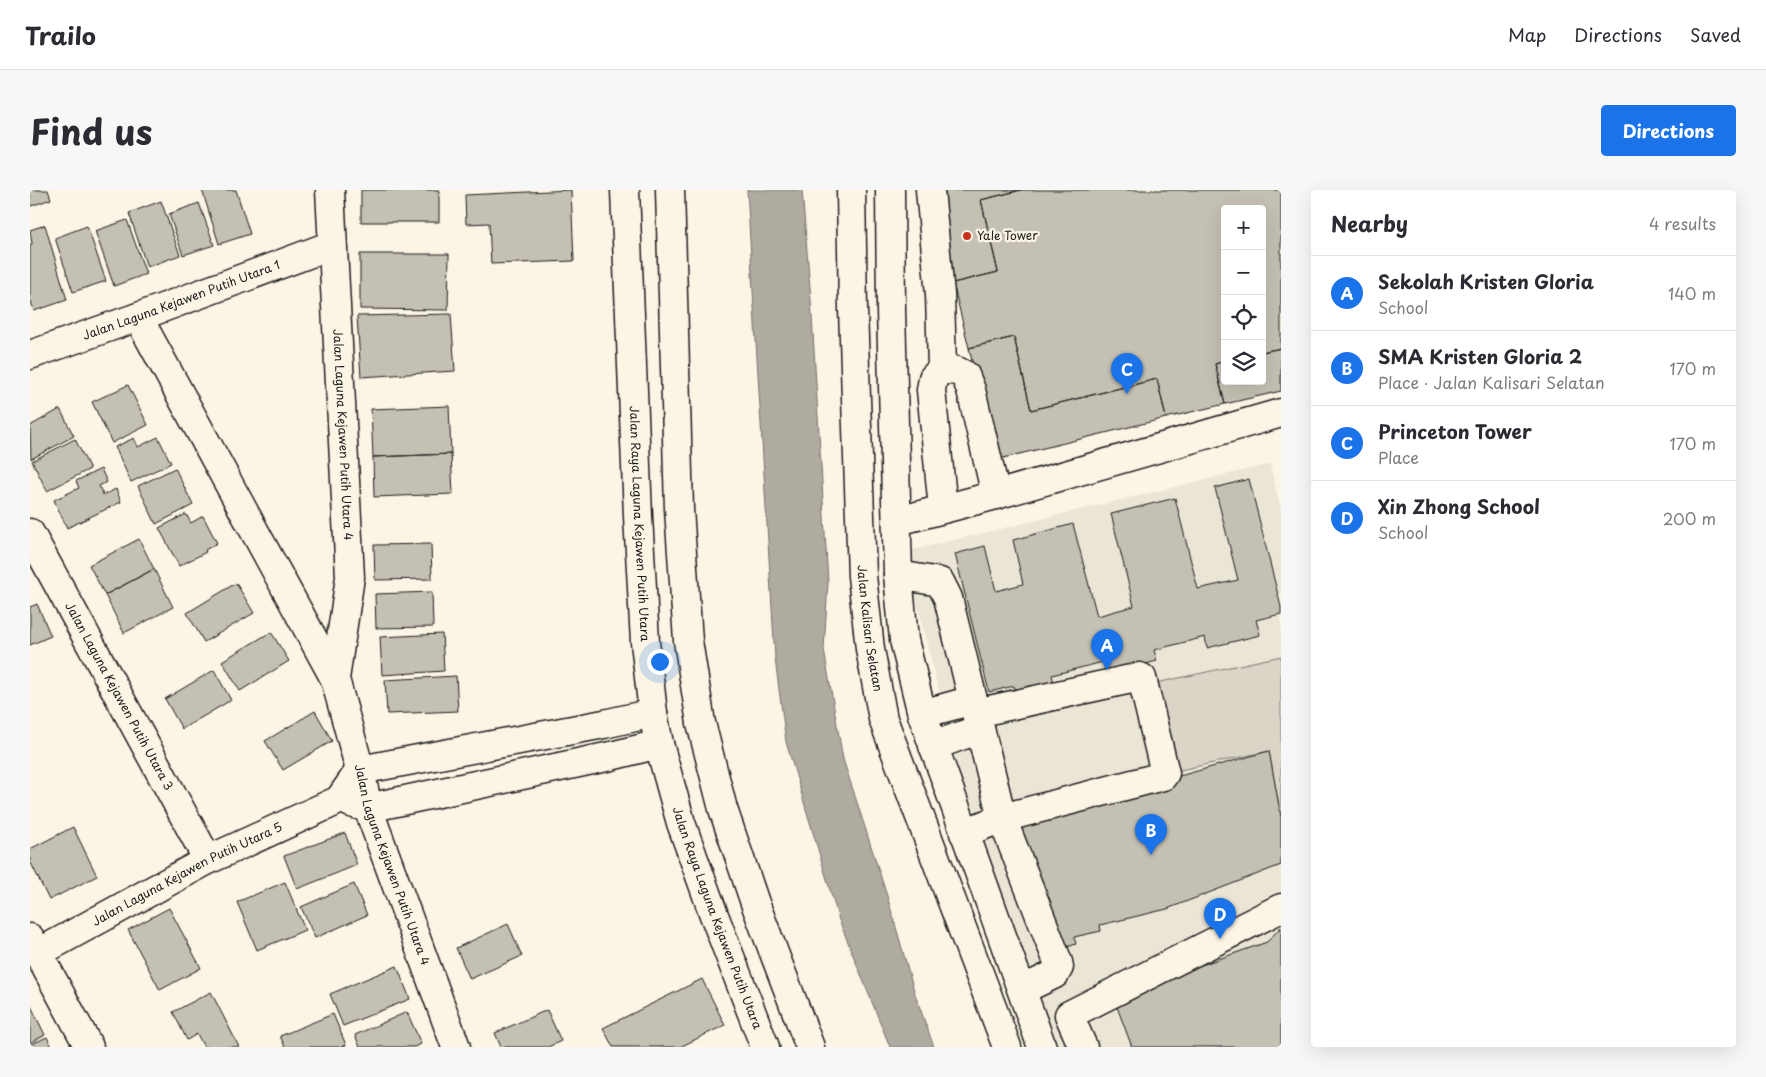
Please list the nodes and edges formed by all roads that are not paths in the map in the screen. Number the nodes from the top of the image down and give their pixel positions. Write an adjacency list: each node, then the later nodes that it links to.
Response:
1 (330, 190): 7 (street, Jalan Laguna Kejawen Putih Utara 4)
2 (625, 190): 18 (street, Jalan Raya Laguna Kejawen Putih Utara)
3 (670, 190): 38 (street)
4 (850, 190): 34 (street, Jalan Kalisari Selatan)
5 (890, 190): 14 (street)
6 (930, 190): 10 (street)
7 (332, 245): 8 (street, Jalan Laguna Kejawen Putih Utara 1); 17 (street, Jalan Laguna Kejawen Putih Utara 4)
8 (138, 318): 9 (street, Jalan Laguna Kejawen Putih Utara 1); 17 (street, Jalan Laguna Kejawen Putih Utara 4)
9 (30, 355)
10 (942, 370): 12 (street); 13 (street)
11 (1281, 413): 12 (street)
12 (996, 495): 13 (street)
13 (943, 508): 14 (street)
14 (898, 522): 16 (street)
15 (30, 533): 28 (street, Jalan Laguna Kejawen Putih Utara 3)
16 (898, 574): 19 (street); 20 (street)
17 (335, 679): 23 (street, Jalan Laguna Kejawen Putih Utara 4)
18 (653, 713): 21 (street, Jalan Raya Laguna Kejawen Putih Utara); 23 (street)
19 (922, 714): 20 (street); 22 (street)
20 (976, 714): 22 (street); 26 (street); 26 (street)
21 (659, 744): 25 (street); 37 (street, Jalan Raya Laguna Kejawen Putih Utara)
22 (933, 746): 27 (street)
23 (360, 770): 24 (street); 25 (street, Jalan Laguna Kejawen Putih Utara 4)
24 (340, 800): 25 (street); 28 (street, Jalan Laguna Kejawen Putih Utara 5)
25 (368, 808): 36 (street, Jalan Laguna Kejawen Putih Utara 4)
26 (1002, 818): 27 (street); 31 (street)
27 (964, 833): 31 (street)
28 (208, 860): 30 (street, Jalan Laguna Kejawen Putih Utara 5)
29 (1281, 908): 32 (street, Jalan Kalisari Selatan)
30 (34, 946): 35 (street)
31 (1022, 990): 33 (street)
32 (1069, 1015): 33 (street, Jalan Kalisari Selatan); 39 (street)
33 (1038, 1039): 34 (street, Jalan Kalisari Selatan)
34 (1006, 1045)
35 (88, 1047)
36 (456, 1047)
37 (765, 1047)
38 (810, 1047)
39 (1083, 1047)

